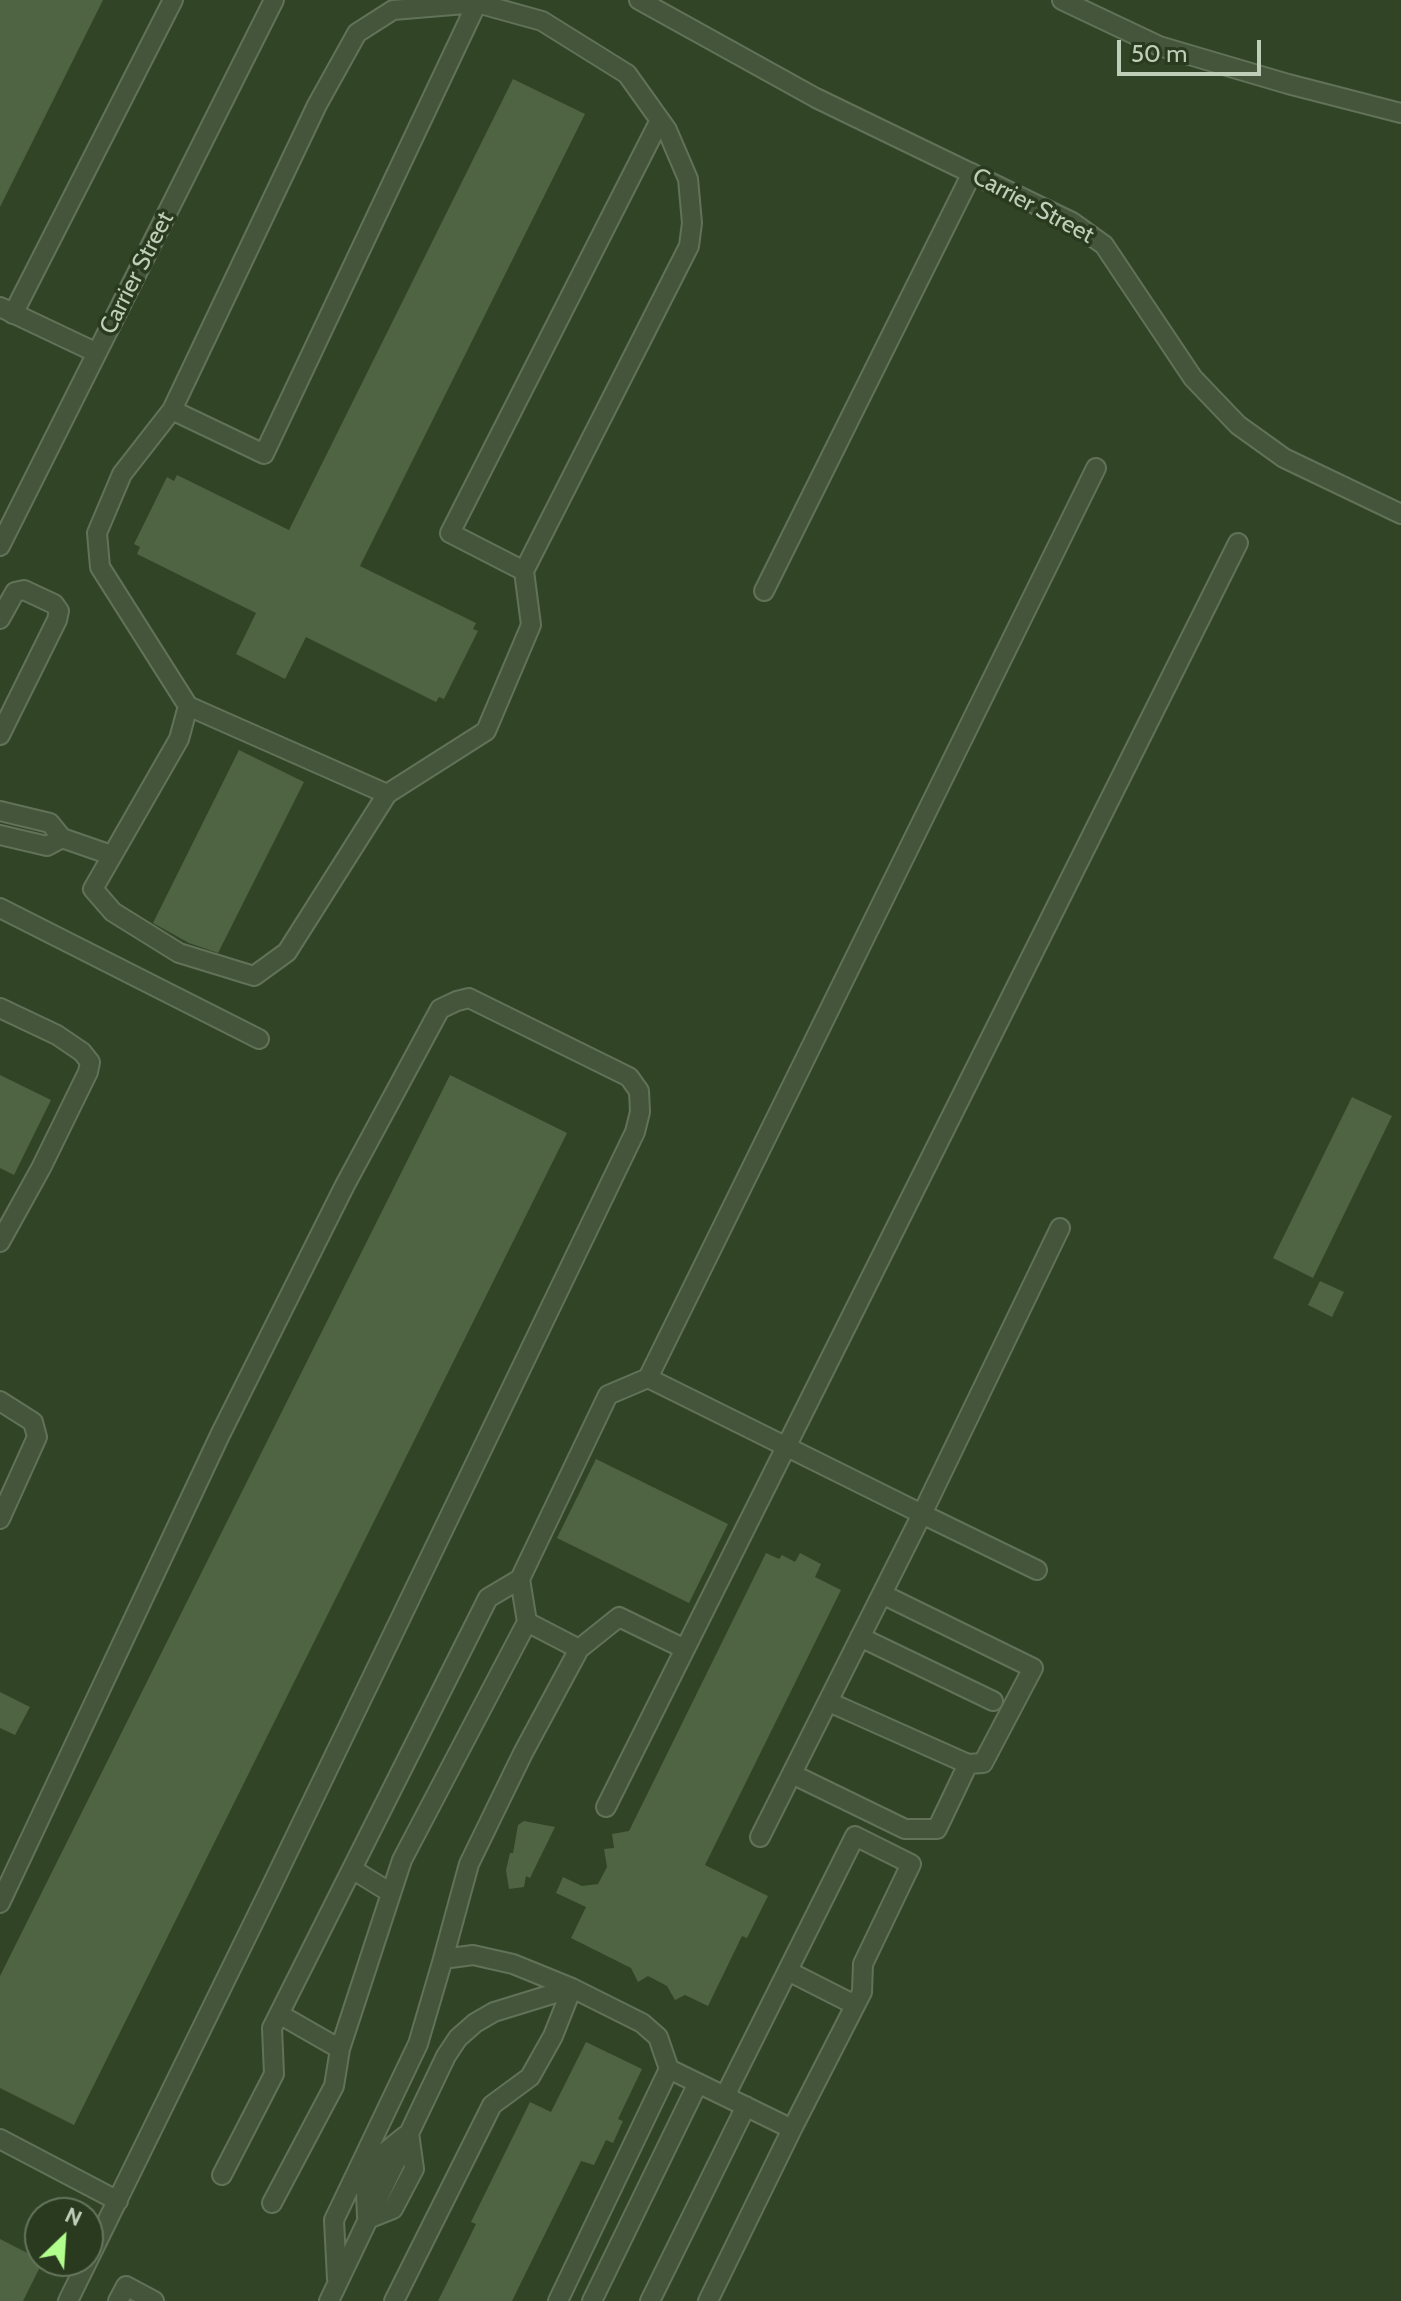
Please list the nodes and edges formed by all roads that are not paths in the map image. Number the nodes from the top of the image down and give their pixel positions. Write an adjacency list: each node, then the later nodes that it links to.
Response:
1 (173, 0): 9 (street)
2 (274, 0): 10 (street, Carrier Street)
3 (639, 0): 8 (street, Carrier Street)
4 (1062, 0): 6 (street)
5 (477, 3): 7 (street); 11 (street); 11 (street)
6 (1401, 113)
7 (660, 120): 16 (street); 16 (street)
8 (972, 173): 13 (street, Carrier Street); 17 (street)
9 (6, 310): 10 (street)
10 (97, 353): 15 (street, Carrier Street)
11 (172, 410): 19 (street)
12 (1096, 468): 31 (street)
13 (1401, 514)
14 (1238, 543): 33 (street)
15 (0, 546)
16 (524, 571): 21 (street)
17 (764, 591)
18 (0, 619): 20 (street)
19 (188, 706): 21 (street); 25 (street)
20 (0, 735)
21 (387, 794): 25 (street)
22 (0, 811): 24 (street)
23 (0, 835): 24 (street)
24 (62, 838): 25 (street)
25 (111, 855)
26 (0, 908): 28 (street)
27 (0, 1008): 30 (street)
28 (259, 1039)
29 (1060, 1228): 34 (street)
30 (0, 1242)
31 (648, 1378): 33 (street); 37 (street)
32 (0, 1401): 35 (street)
33 (786, 1447): 34 (street); 42 (street)
34 (922, 1514): 36 (street); 38 (street)
35 (0, 1519)
36 (1037, 1570)
37 (520, 1579): 39 (street); 49 (street)
38 (882, 1594): 40 (street); 45 (street)
39 (527, 1622): 41 (street); 50 (street)
40 (860, 1637): 43 (street); 44 (street)
41 (579, 1649): 42 (street); 52 (street)
42 (685, 1649): 47 (street)
43 (993, 1701)
44 (829, 1702): 45 (street); 46 (street)
45 (968, 1764): 46 (street)
46 (792, 1774): 48 (street)
47 (606, 1807)
48 (760, 1837)
49 (352, 1869): 50 (street); 56 (street)
50 (391, 1893): 57 (street)
51 (0, 1903): 66 (street)
52 (443, 1959): 54 (street); 69 (street)
53 (788, 1971): 55 (street); 55 (street); 60 (street)
54 (572, 1988): 58 (street); 63 (street); 74 (street)
55 (855, 2005): 62 (street)
56 (279, 2014): 57 (street); 65 (street)
57 (340, 2049): 67 (street)
58 (669, 2069): 59 (street); 75 (street)
59 (698, 2083): 60 (street); 76 (street)
60 (725, 2096): 61 (street)
61 (746, 2106): 62 (street); 77 (street)
62 (792, 2129): 78 (street)
63 (409, 2132): 68 (street); 68 (street)
64 (0, 2139): 66 (street)
65 (222, 2175)
66 (118, 2201): 70 (street)
67 (272, 2203)
68 (368, 2219): 69 (street)
69 (338, 2282): 73 (street)
70 (68, 2301)
71 (118, 2301): 72 (street)
72 (154, 2301)
73 (329, 2301)
74 (394, 2301)
75 (558, 2301)
76 (592, 2301)
77 (650, 2301)
78 (708, 2301)

